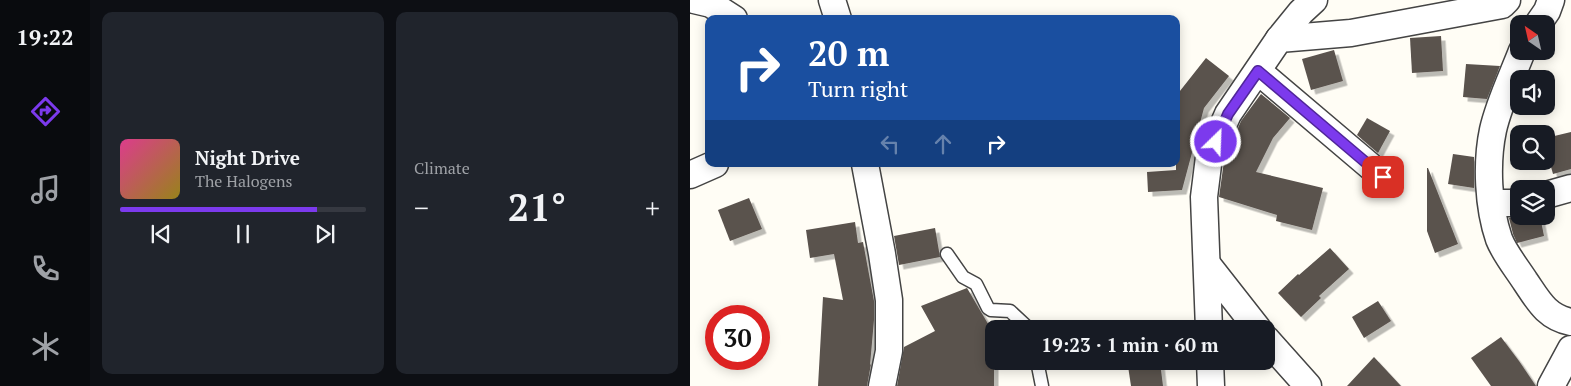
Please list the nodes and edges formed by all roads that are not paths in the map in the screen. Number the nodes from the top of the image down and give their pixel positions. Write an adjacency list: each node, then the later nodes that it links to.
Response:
1 (694, 0): 6 (street)
2 (832, 0): 7 (street)
3 (1314, 0): 9 (street)
4 (1507, 0): 9 (street)
5 (1551, 0): 8 (street)
6 (728, 15)
7 (837, 15)
8 (1544, 15)
9 (1278, 39): 11 (street)
10 (1518, 60): 18 (street)
11 (1258, 71): 15 (street); 21 (street)
12 (708, 167): 14 (street)
13 (866, 167): 30 (street)
14 (690, 175)
15 (1383, 177)
16 (1571, 188): 17 (street)
17 (1555, 192)
18 (1492, 203): 19 (street); 25 (street)
19 (1510, 203)
20 (947, 254): 22 (lane)
21 (1207, 264): 23 (street); 24 (street)
22 (1020, 320)
23 (1209, 320)
24 (1251, 320)
25 (1571, 322)
26 (1275, 349): 33 (street)
27 (1571, 349): 34 (street)
28 (1039, 370): 31 (lane)
29 (1211, 370): 32 (street)
30 (882, 386)
31 (1042, 386)
32 (1212, 386)
33 (1308, 386)
34 (1551, 386)

